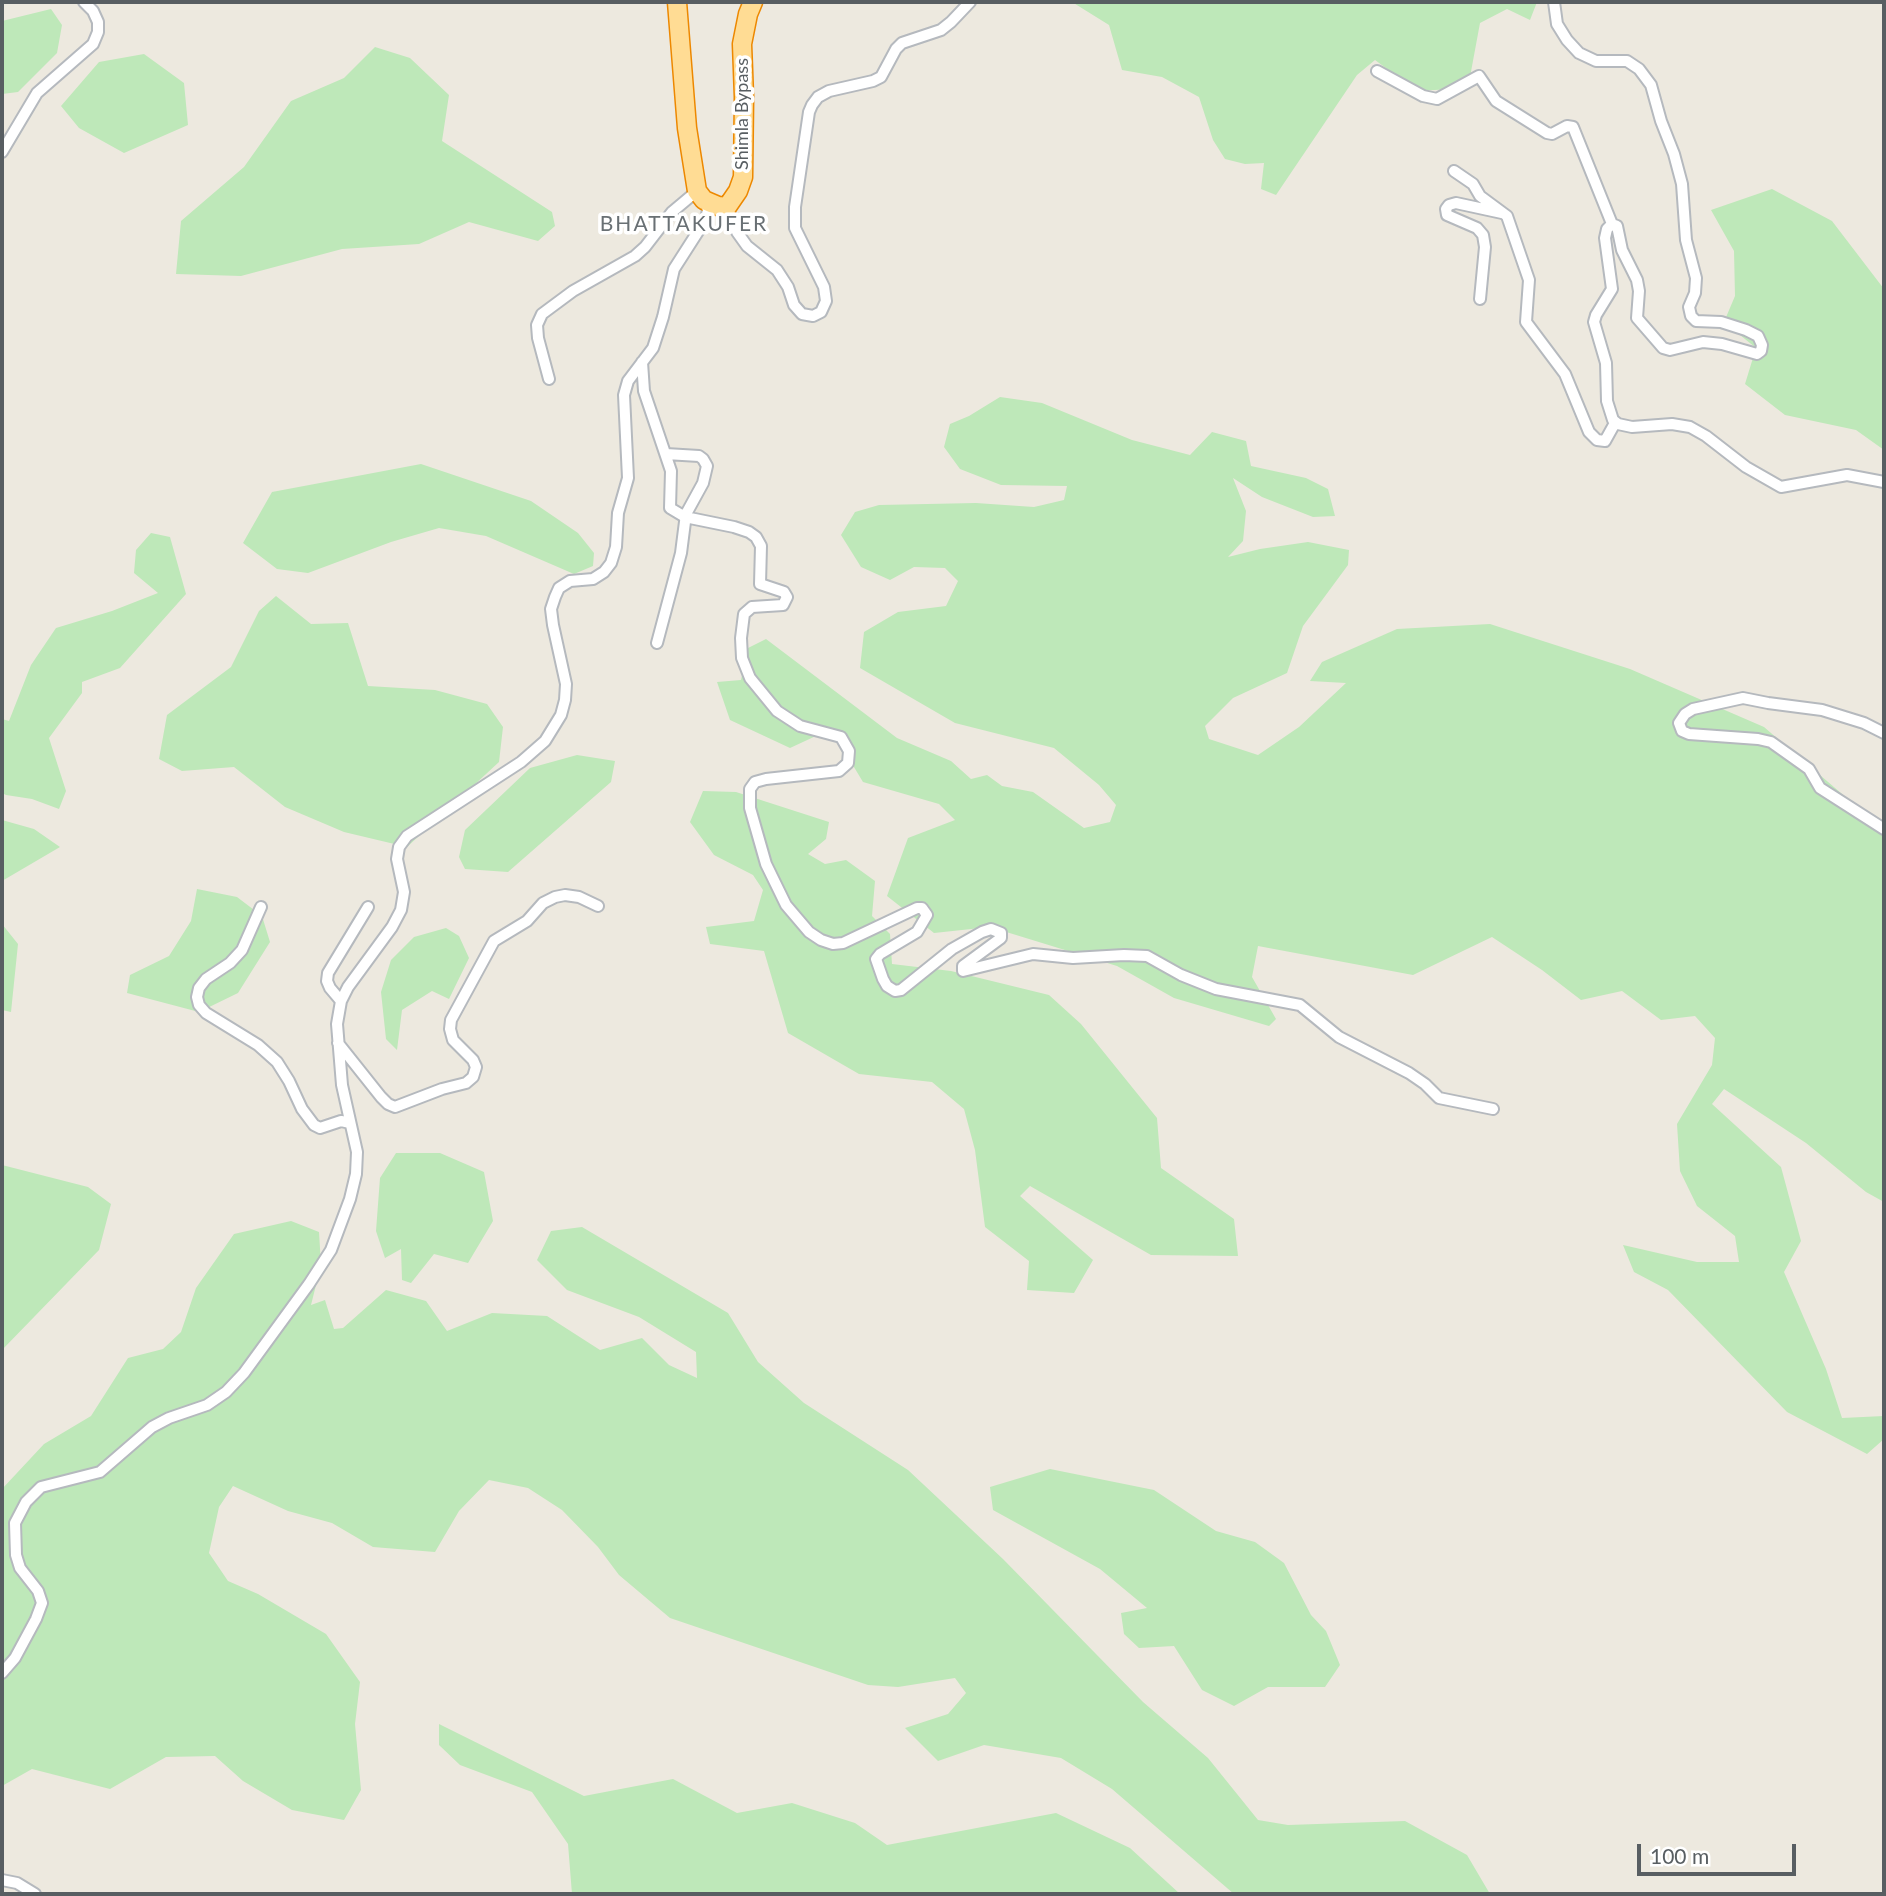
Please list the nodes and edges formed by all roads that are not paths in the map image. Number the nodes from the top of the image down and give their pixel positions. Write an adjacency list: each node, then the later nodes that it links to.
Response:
1 (83, 2): 7 (street)
2 (677, 2): 9 (highway)
3 (753, 2): 10 (highway, Shimla Bypass)
4 (970, 2): 10 (street)
5 (1554, 2): 12 (street)
6 (1377, 71): 12 (street)
7 (2, 152)
8 (1454, 170): 11 (street)
9 (700, 196): 10 (highway); 14 (street); 15 (street)
10 (727, 206)
11 (1505, 213): 13 (street); 16 (street)
12 (1612, 224): 16 (street)
13 (1480, 299)
14 (642, 362): 17 (street); 26 (street)
15 (549, 379)
16 (1615, 423): 18 (street)
17 (666, 454): 19 (street); 19 (street)
18 (1884, 482)
19 (685, 517): 20 (street); 28 (street)
20 (657, 643)
21 (1884, 733): 22 (street)
22 (1884, 830)
23 (598, 906): 27 (street)
24 (261, 907): 29 (street)
25 (368, 907): 26 (street)
26 (341, 1001): 27 (street)
27 (337, 1042): 29 (street)
28 (1493, 1109)
29 (350, 1123): 30 (street)
30 (2, 1673)
31 (2, 1880): 32 (street)
32 (35, 1894)

